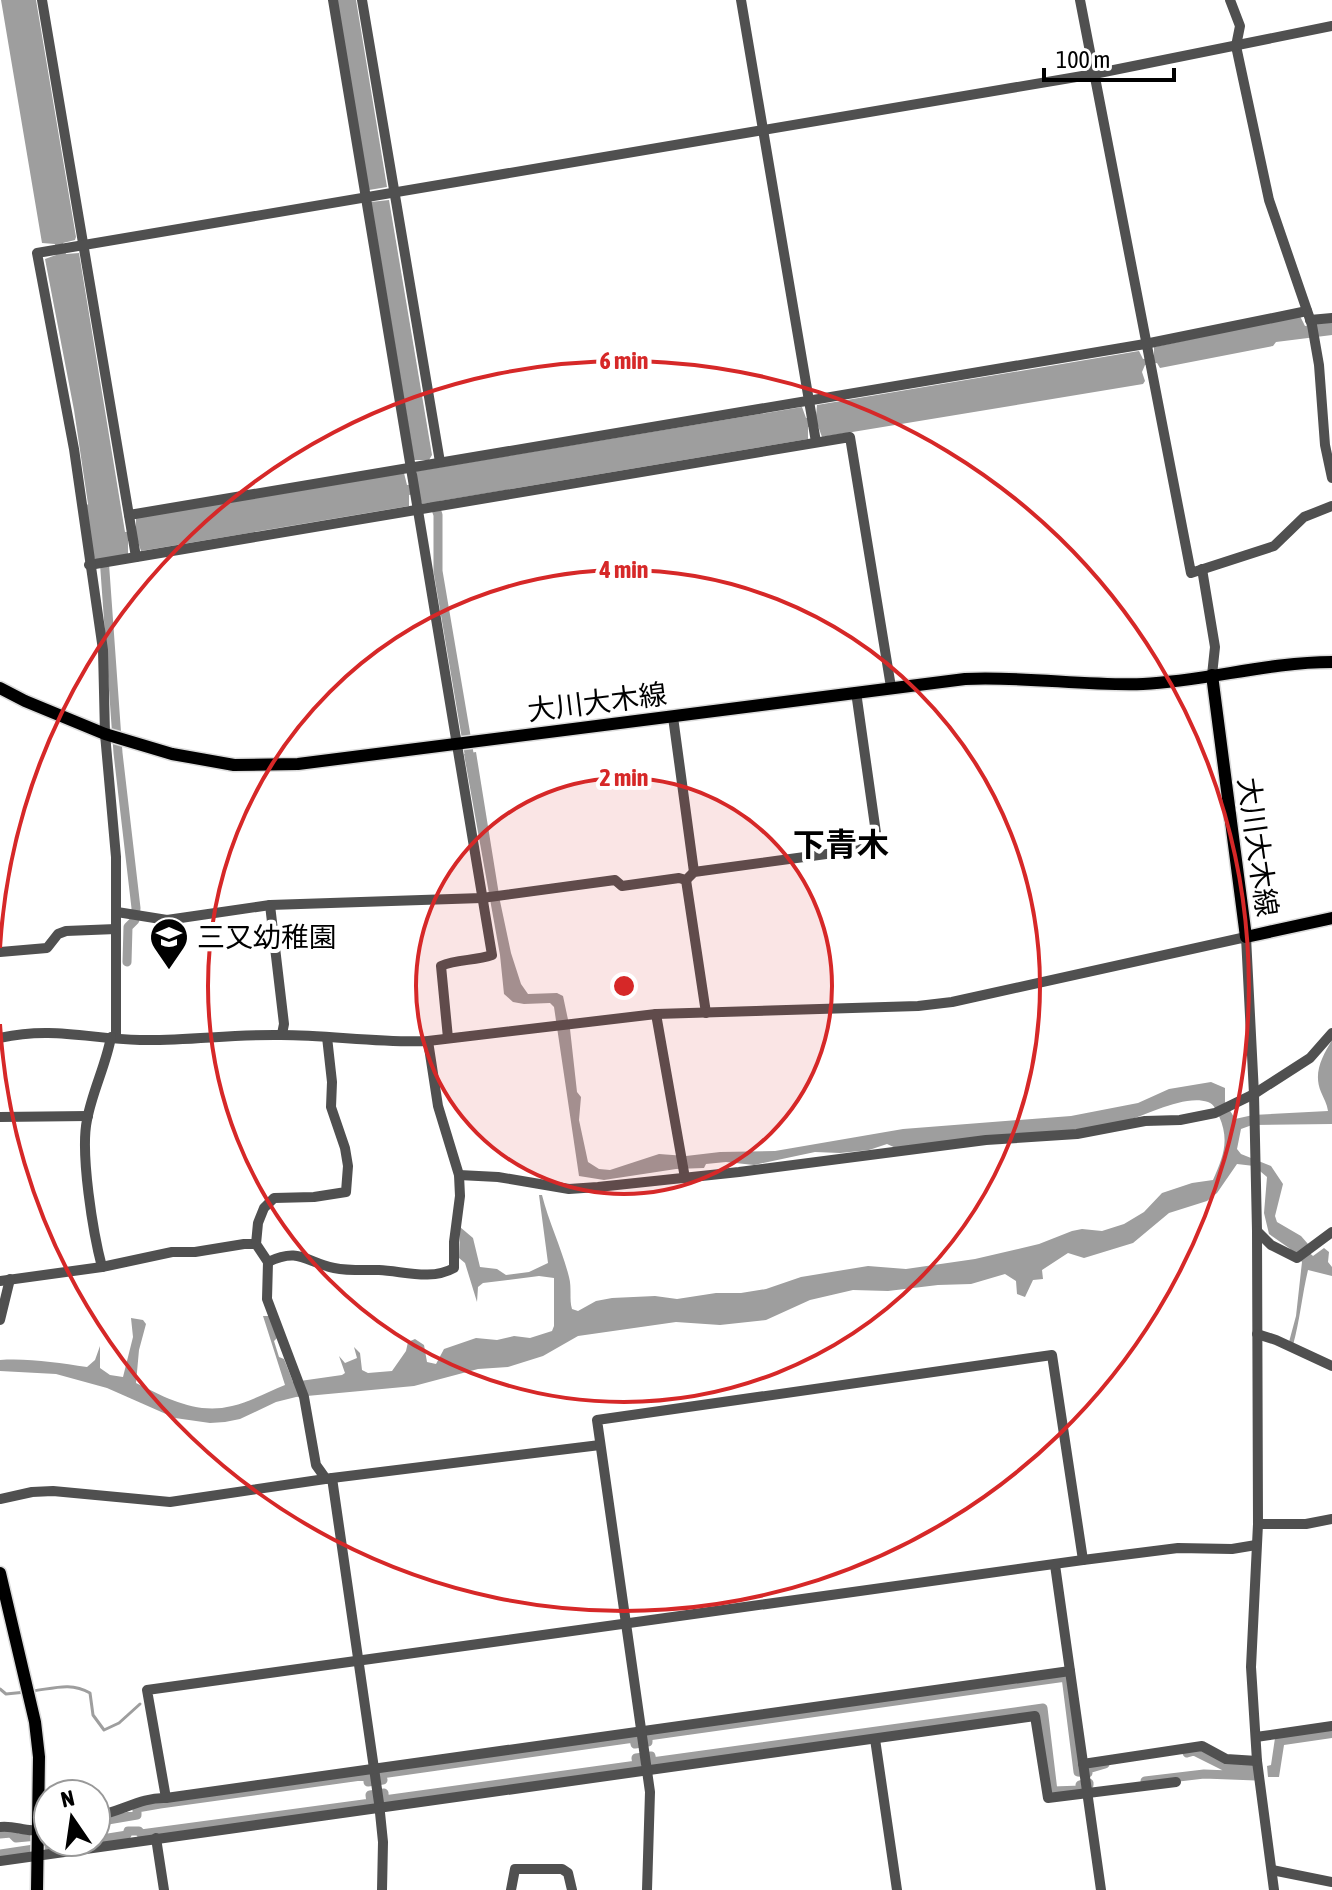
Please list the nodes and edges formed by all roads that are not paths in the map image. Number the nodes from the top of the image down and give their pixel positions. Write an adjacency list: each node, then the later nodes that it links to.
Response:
1 (42, 0): 13 (street)
2 (333, 0): 12 (street)
3 (362, 0): 11 (street)
4 (742, 0): 10 (street)
5 (1080, 0): 9 (street)
6 (1230, 0): 8 (street)
7 (1332, 26): 8 (street)
8 (1236, 46): 9 (street); 14 (street)
9 (1094, 74): 10 (street); 16 (street)
10 (764, 130): 11 (street); 17 (street)
11 (395, 192): 12 (street); 19 (street)
12 (365, 197): 13 (street); 20 (street)
13 (79, 246): 24 (street); 26 (street)
14 (1309, 316): 15 (street); 16 (street); 21 (street)
15 (1332, 318)
16 (1146, 347): 17 (street); 27 (street)
17 (810, 403): 18 (street); 19 (street)
18 (816, 442): 23 (street); 30 (street)
19 (437, 463): 20 (street)
20 (410, 470): 23 (street); 24 (street)
21 (1332, 478)
22 (1332, 506): 27 (street)
23 (418, 508): 25 (street); 35 (street)
24 (129, 517): 25 (street)
25 (136, 555): 26 (street)
26 (92, 565): 34 (street)
27 (1202, 569): 29 (street)
28 (1332, 662): 29 (main road, 大川大木線)
29 (1212, 675): 30 (main road, 大川大木線); 42 (main road, 大川大木線)
30 (891, 687): 32 (main road, 大川大木線)
31 (0, 688): 34 (main road, 大川大木線)
32 (856, 692): 33 (main road, 大川大木線); 36 (street)
33 (673, 717): 35 (main road, 大川大木線); 36 (street)
34 (107, 734): 35 (main road, 大川大木線); 39 (street)
35 (455, 744): 37 (street)
36 (690, 876): 37 (street); 44 (street)
37 (483, 897): 38 (street); 51 (street)
38 (270, 905): 39 (street); 47 (street)
39 (117, 912): 41 (street)
40 (1332, 918): 42 (main road, 大川大木線)
41 (116, 929): 43 (street); 48 (street)
42 (1246, 937): 44 (street); 53 (street)
43 (0, 952)
44 (706, 1013): 45 (street)
45 (656, 1014): 51 (street); 57 (street)
46 (1332, 1033): 53 (street)
47 (282, 1034): 48 (street); 49 (street)
48 (114, 1037): 50 (street); 54 (street)
49 (327, 1037): 52 (street); 60 (street)
50 (0, 1038)
51 (448, 1038): 52 (street)
52 (428, 1041): 56 (street)
53 (1254, 1094): 57 (street); 58 (street)
54 (88, 1116): 55 (street); 62 (street)
55 (0, 1117)
56 (459, 1175): 57 (street); 61 (street)
57 (684, 1175)
58 (1257, 1231): 59 (street); 65 (street)
59 (1332, 1232)
60 (256, 1244): 61 (street); 62 (street)
61 (268, 1262): 68 (street)
62 (102, 1267): 63 (street)
63 (5, 1280): 64 (street)
64 (0, 1320)
65 (1257, 1334): 66 (street); 71 (street)
66 (1332, 1366)
67 (600, 1445): 68 (street); 73 (street); 76 (street)
68 (329, 1479): 69 (street); 77 (street)
69 (0, 1499)
70 (1332, 1519): 71 (street)
71 (1258, 1524): 72 (street)
72 (1256, 1545): 73 (street); 81 (street)
73 (1083, 1560): 74 (street)
74 (1055, 1565): 76 (street); 78 (street)
75 (0, 1573): 87 (main road)
76 (626, 1625): 77 (street); 80 (street)
77 (358, 1662): 86 (street); 90 (street)
78 (1070, 1671): 80 (street); 85 (street)
79 (1332, 1726): 81 (street)
80 (641, 1737): 84 (street); 86 (street)
81 (1256, 1737): 83 (street)
82 (875, 1739): 84 (street); 89 (street); 108 (street)
83 (1257, 1761): 85 (street); 100 (street)
84 (645, 1766): 91 (street); 107 (street)
85 (1084, 1767): 89 (street)
86 (373, 1770): 90 (street); 91 (street)
87 (40, 1778)
88 (1176, 1782): 89 (street)
89 (1085, 1791): 109 (street)
90 (166, 1798): 92 (street)
91 (379, 1805): 95 (street); 104 (street)
92 (112, 1813)
93 (0, 1827): 94 (street)
94 (32, 1830)
95 (156, 1838): 96 (street); 103 (street)
96 (112, 1844)
97 (32, 1855): 99 (street)
98 (37, 1858): 102 (main road)
99 (0, 1861)
100 (1272, 1870): 101 (street); 110 (street)
101 (1332, 1882)
102 (37, 1890)
103 (164, 1890)
104 (382, 1890)
105 (511, 1890): 106 (street)
106 (572, 1890)
107 (647, 1890)
108 (897, 1890)
109 (1101, 1890)
110 (1274, 1890)

